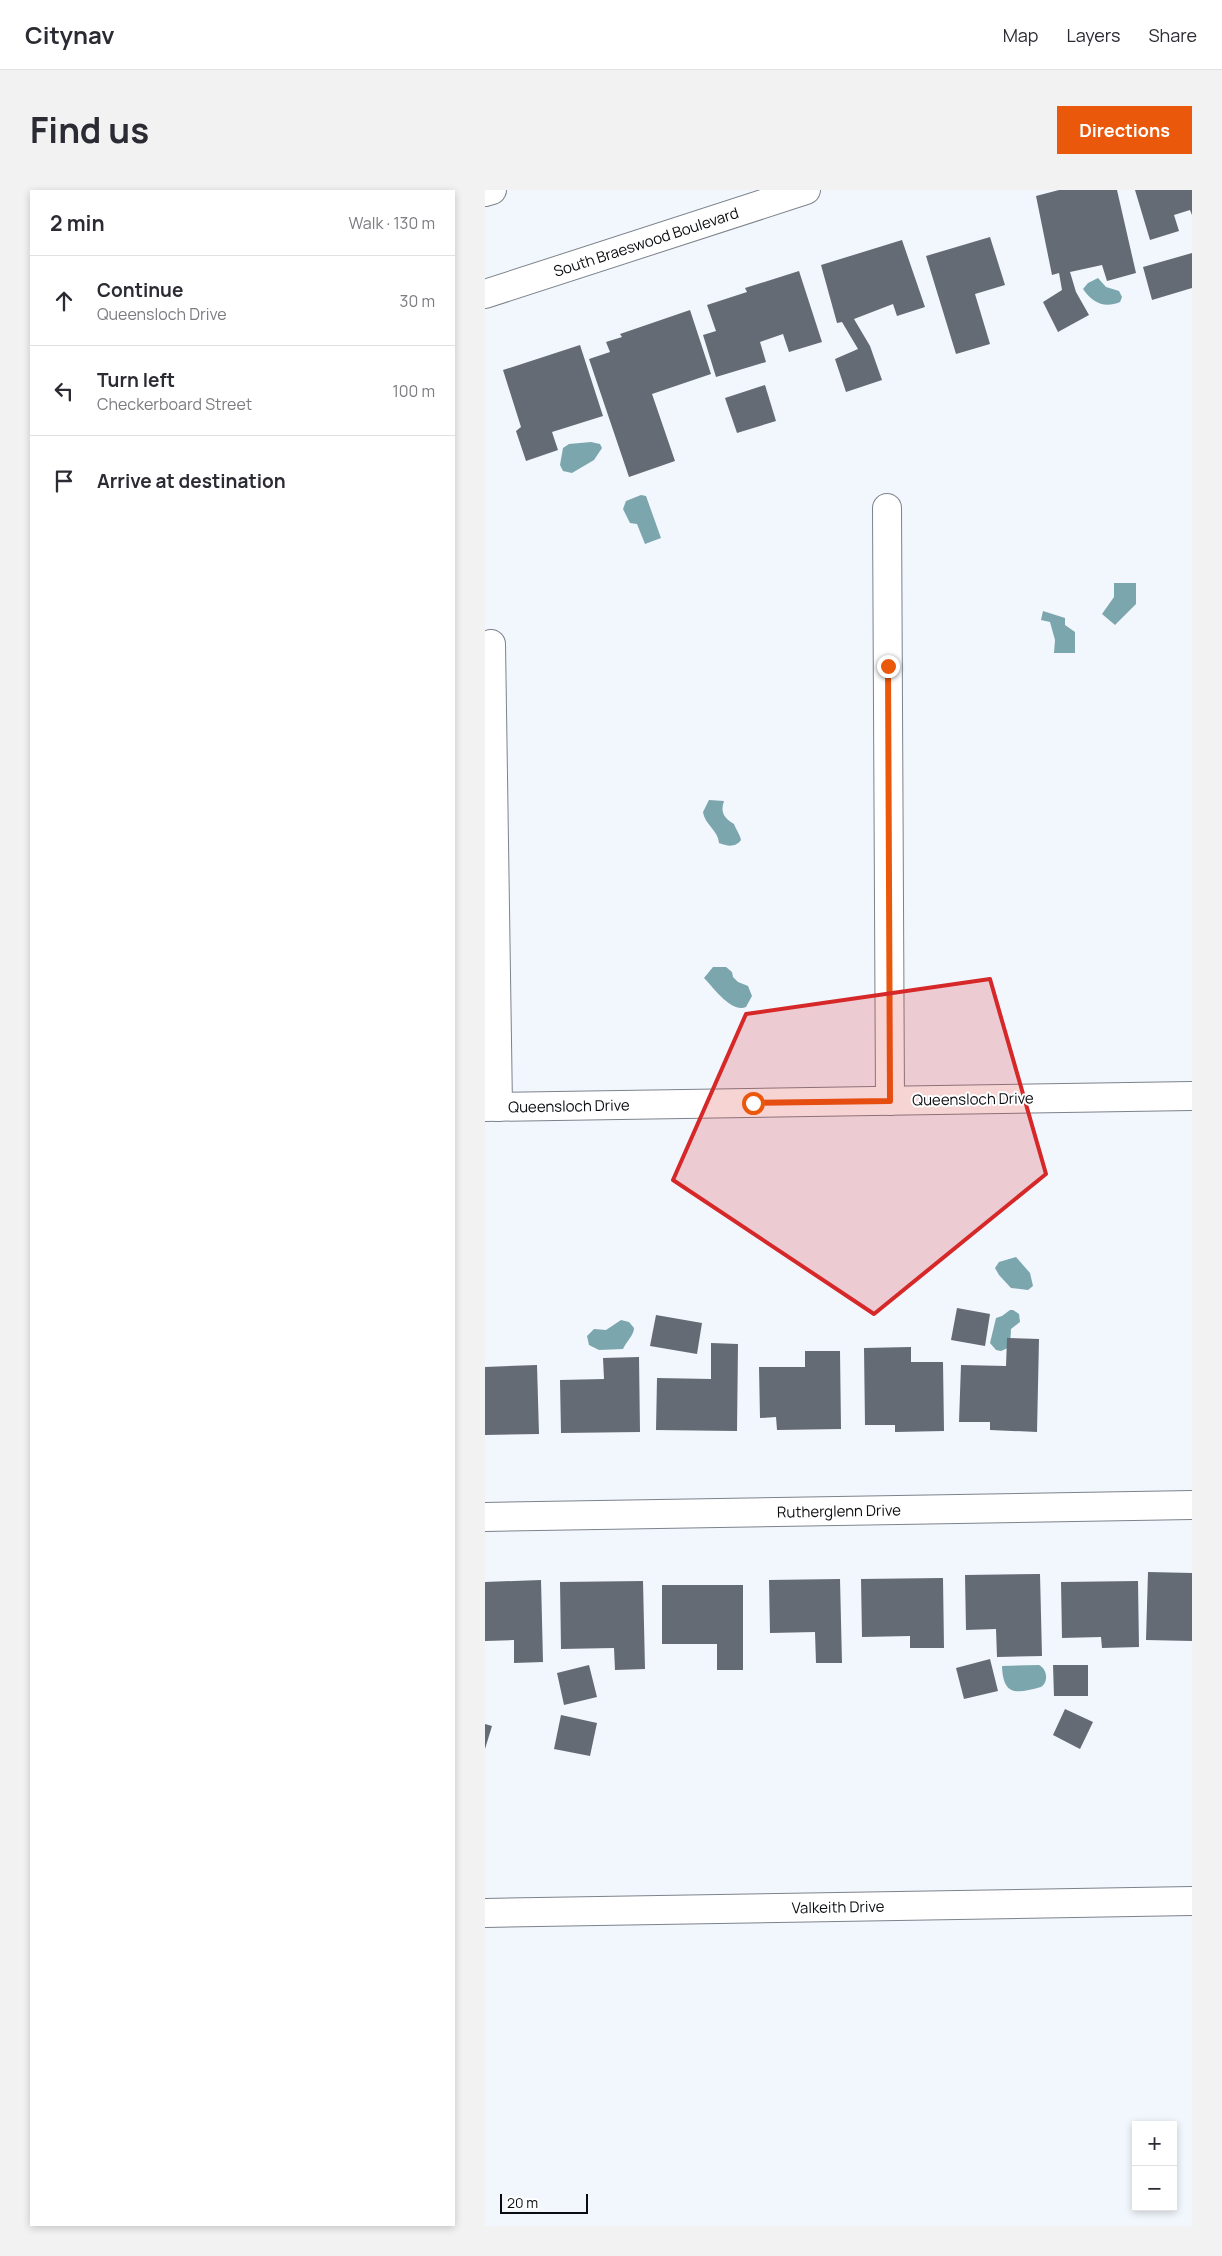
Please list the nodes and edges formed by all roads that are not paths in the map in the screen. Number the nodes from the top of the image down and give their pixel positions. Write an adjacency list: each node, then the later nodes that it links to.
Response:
1 (492, 190): 3 (street)
2 (806, 190): 4 (street, South Braeswood Boulevard)
3 (485, 192)
4 (485, 294)
5 (887, 508): 8 (street)
6 (491, 644): 9 (street)
7 (1192, 1096): 8 (street, Queensloch Drive)
8 (890, 1101): 9 (street, Queensloch Drive)
9 (492, 1107)
10 (1192, 1505): 11 (street, Rutherglenn Drive)
11 (485, 1517)
12 (1192, 1901): 13 (street, Valkeith Drive)
13 (485, 1913)

